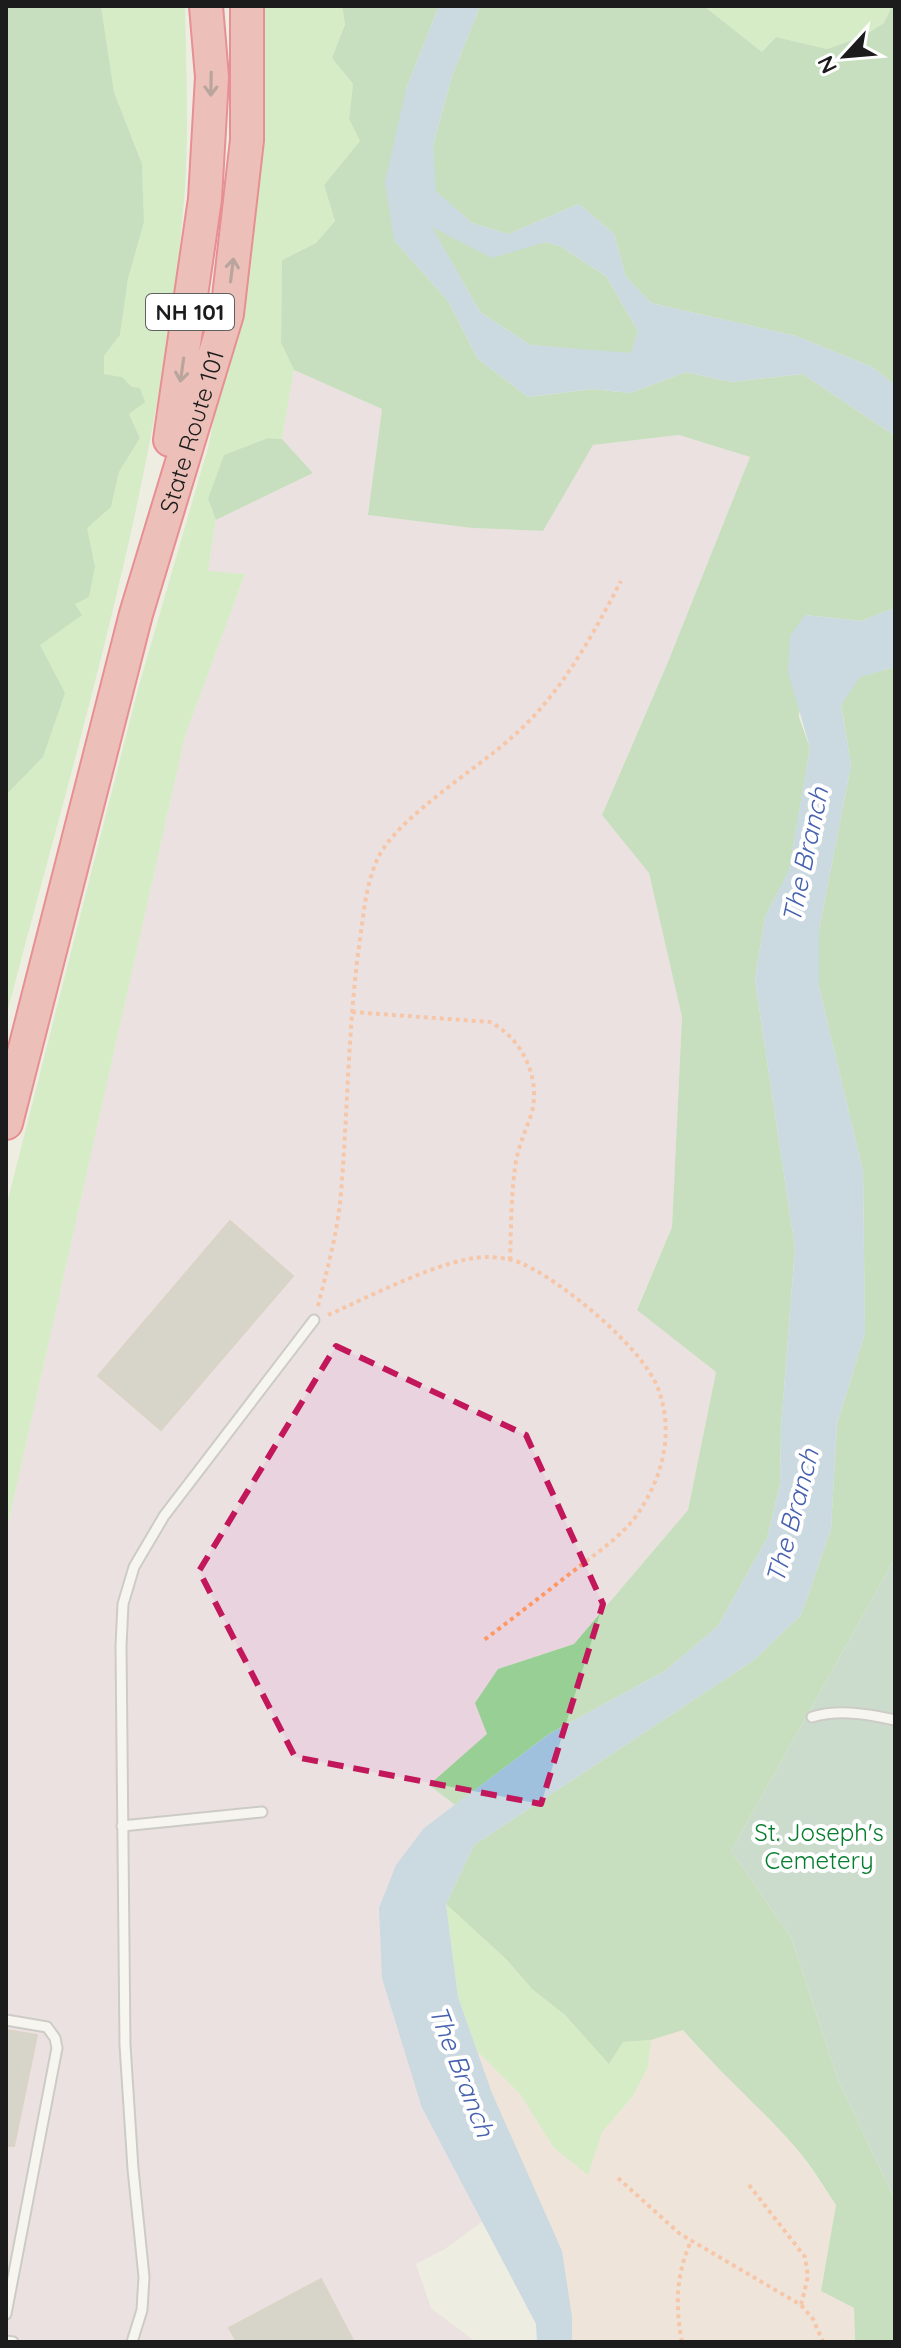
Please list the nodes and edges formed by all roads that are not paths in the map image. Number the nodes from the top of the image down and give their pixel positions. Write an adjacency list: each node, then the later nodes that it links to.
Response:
1 (206, 6): 3 (highway, State Route 101 / NH 101, one-way to 3)
2 (247, 6): 3 (highway, State Route 101 / NH 101, one-way to 2)
3 (136, 614): 4 (highway, State Route 101 / NH 101)
4 (6, 1123)
5 (314, 1320): 9 (lane)
6 (812, 1717): 7 (lane)
7 (895, 1720)
8 (262, 1812): 9 (lane)
9 (122, 1826): 14 (lane)
10 (6, 2020): 11 (lane)
11 (6, 2314)
12 (6, 2341): 13 (lane)
13 (13, 2342)
14 (132, 2342)

